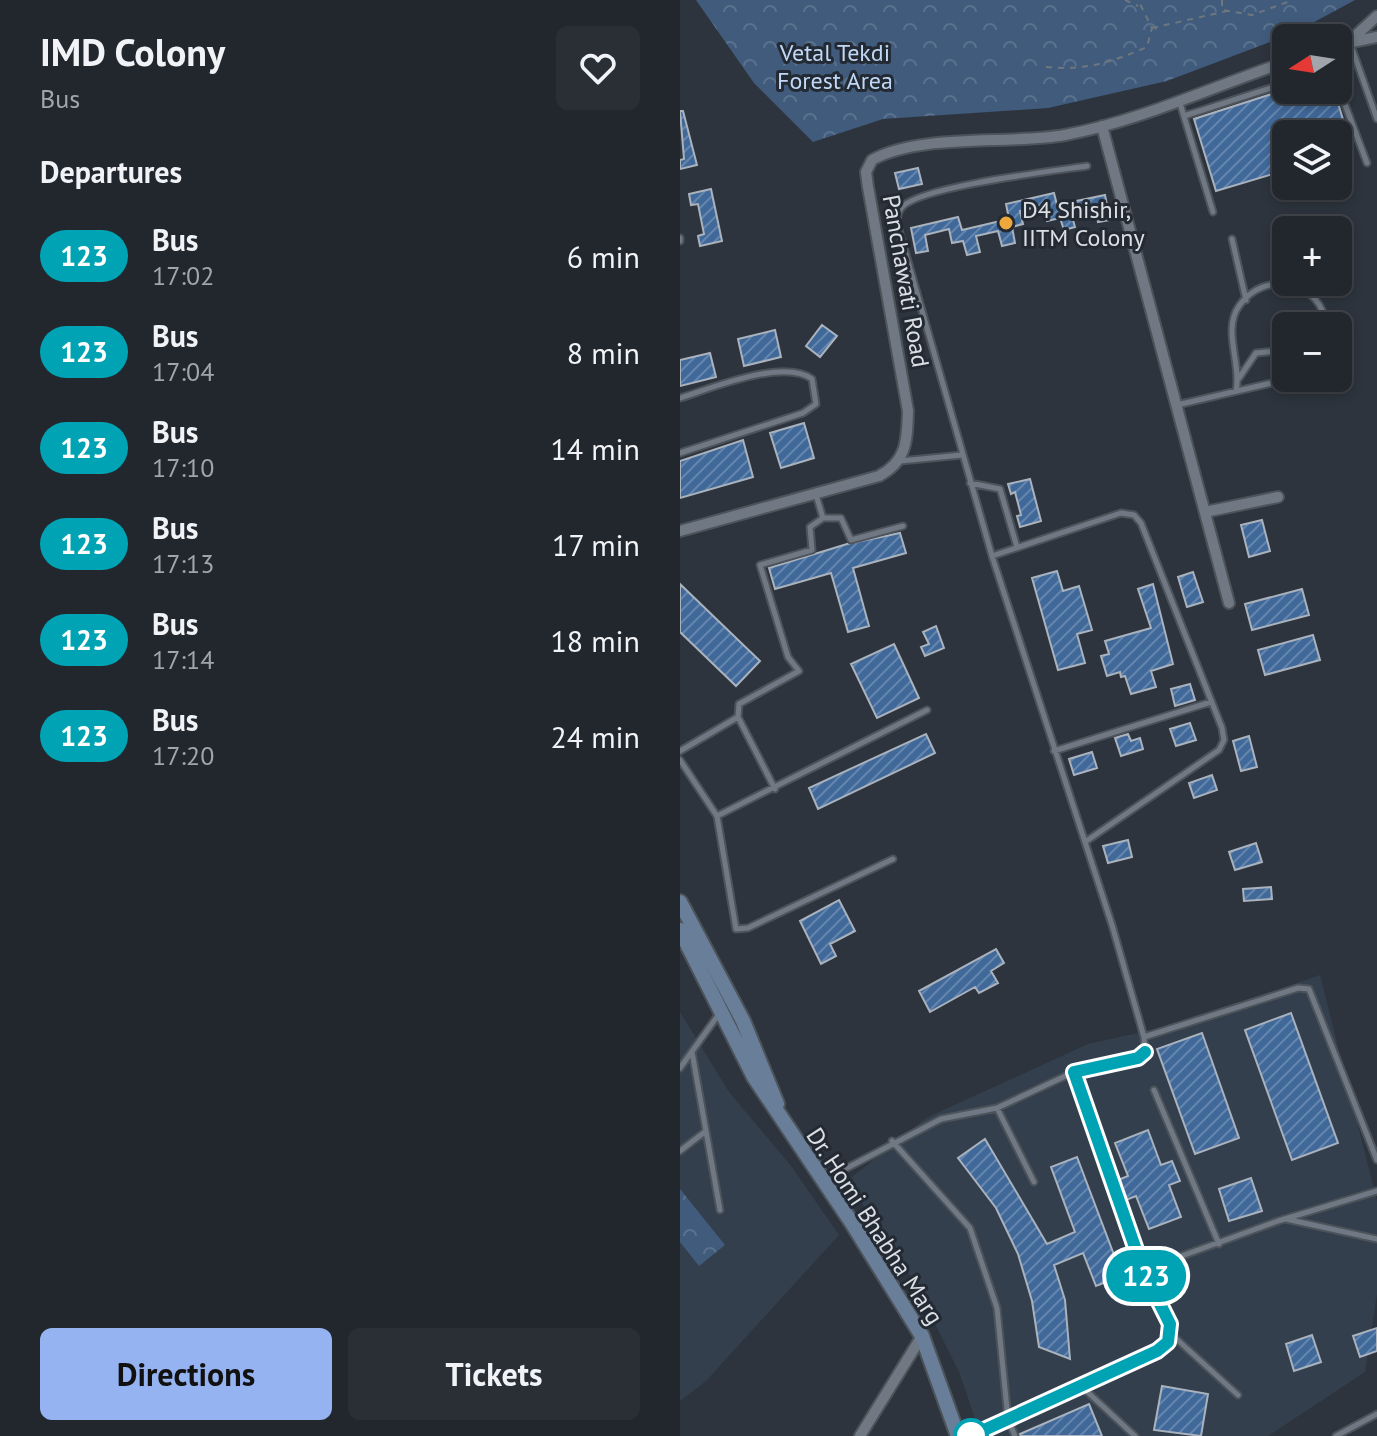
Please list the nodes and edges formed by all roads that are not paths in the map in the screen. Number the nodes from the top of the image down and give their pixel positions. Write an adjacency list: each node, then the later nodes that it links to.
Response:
1 (1377, 16): 3 (street)
2 (1377, 37): 4 (street)
3 (1352, 40)
4 (1352, 42)
5 (1352, 48): 11 (lane)
6 (1272, 67): 8 (street, Panchawati Road)
7 (1272, 88): 10 (lane)
8 (1178, 99): 10 (lane); 12 (street, Panchawati Road)
9 (1345, 104): 13 (lane)
10 (1184, 116): 15 (lane)
11 (1377, 119)
12 (1102, 126): 24 (street); 27 (street, Panchawati Road)
13 (1367, 163)
14 (1087, 166): 26 (lane)
15 (1213, 212)
16 (1232, 239): 18 (lane)
17 (1272, 285): 18 (lane)
18 (1246, 300): 20 (lane)
19 (1272, 352): 20 (lane)
20 (1239, 379): 22 (lane)
21 (1272, 383): 22 (lane)
22 (1236, 391): 24 (lane)
23 (680, 398): 25 (lane)
24 (1176, 405): 31 (street)
25 (680, 453)
26 (962, 455): 27 (lane); 28 (lane)
27 (900, 461): 29 (street)
28 (970, 483): 35 (lane); 36 (lane)
29 (816, 494): 32 (lane); 34 (street)
30 (1278, 497): 31 (street)
31 (1205, 512): 37 (street)
32 (823, 518): 33 (lane); 40 (lane)
33 (903, 526)
34 (680, 531)
35 (1017, 547): 36 (lane); 38 (lane)
36 (992, 556): 42 (lane)
37 (1229, 603)
38 (1211, 702): 42 (lane); 46 (lane)
39 (927, 710): 44 (lane)
40 (738, 717): 41 (lane); 44 (lane)
41 (680, 751)
42 (1054, 751): 46 (lane)
43 (680, 760): 45 (lane)
44 (775, 789): 45 (lane)
45 (717, 816): 47 (lane)
46 (1085, 842): 52 (lane)
47 (893, 859)
48 (680, 902): 50 (main road, Dr. Homi Bhabha Marg)
49 (680, 930): 51 (main road, Dr. Homi Bhabha Marg)
50 (730, 996): 51 (lane); 58 (main road, Dr. Homi Bhabha Marg)
51 (722, 1011): 53 (lane); 58 (main road, Dr. Homi Bhabha Marg)
52 (1144, 1037): 55 (lane); 62 (lane)
53 (692, 1052): 54 (lane); 59 (lane)
54 (680, 1068)
55 (1074, 1072): 57 (lane); 70 (lane)
56 (1154, 1090): 69 (lane)
57 (997, 1108): 60 (lane); 64 (lane)
58 (787, 1130): 72 (main road, Dr. Homi Bhabha Marg)
59 (706, 1131): 61 (lane); 66 (lane)
60 (892, 1141): 63 (lane); 76 (lane)
61 (680, 1151)
62 (1377, 1160)
63 (843, 1170)
64 (1034, 1182)
65 (1377, 1191): 67 (lane)
66 (720, 1210)
67 (1285, 1219): 68 (lane); 69 (lane)
68 (1377, 1239)
69 (1219, 1244): 70 (lane)
70 (1143, 1270): 71 (lane)
71 (1171, 1334): 73 (lane); 74 (lane)
72 (922, 1336): 77 (street); 78 (main road, Dr. Homi Bhabha Marg)
73 (1081, 1386): 76 (lane); 81 (lane)
74 (1238, 1395)
75 (1377, 1414): 82 (lane)
76 (1008, 1419): 79 (lane); 80 (lane)
77 (860, 1436)
78 (958, 1436)
79 (971, 1436)
80 (1015, 1436)
81 (1135, 1436)
82 (1336, 1436)

